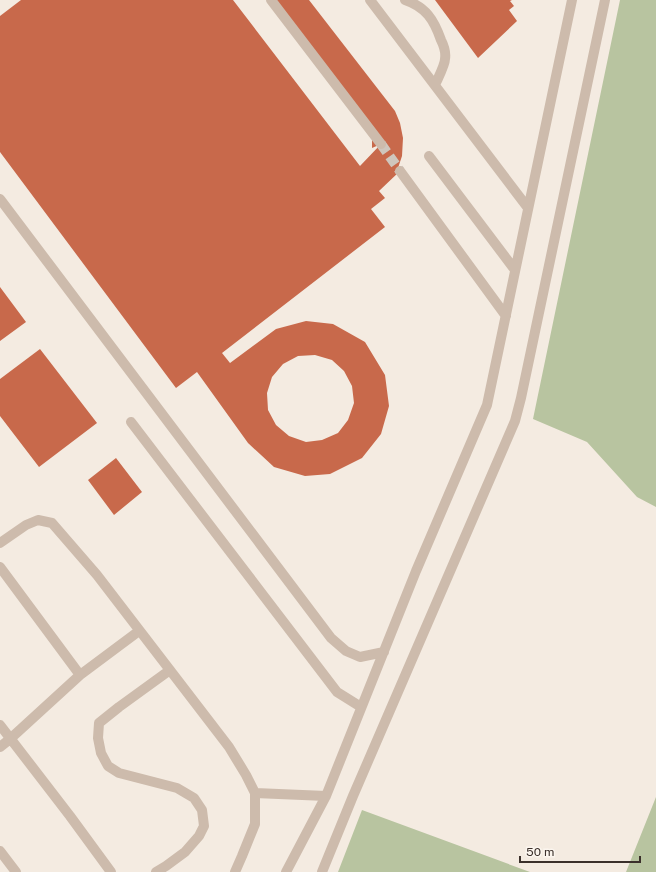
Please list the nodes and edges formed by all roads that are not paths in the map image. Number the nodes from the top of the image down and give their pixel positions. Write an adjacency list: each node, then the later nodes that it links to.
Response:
1 (271, 0): 7 (lane)
2 (372, 0): 6 (lane)
3 (405, 0): 6 (lane)
4 (572, 0): 11 (lane)
5 (605, 0): 33 (lane)
6 (435, 85): 11 (lane)
7 (381, 144)
8 (429, 156): 12 (lane)
9 (400, 171): 13 (lane)
10 (0, 199): 18 (lane)
11 (528, 208): 12 (lane)
12 (515, 270): 13 (lane)
13 (506, 316): 18 (lane)
14 (131, 422): 21 (lane)
15 (0, 543): 17 (lane)
16 (0, 567): 20 (lane)
17 (139, 631): 19 (lane); 20 (lane)
18 (384, 652): 21 (lane)
19 (170, 670): 25 (lane); 30 (lane)
20 (80, 675): 23 (lane)
21 (361, 707): 26 (lane)
22 (0, 725): 23 (lane)
23 (10, 739): 24 (lane); 29 (lane)
24 (0, 747)
25 (255, 793): 26 (lane); 31 (lane)
26 (326, 796): 32 (lane)
27 (0, 851): 28 (lane)
28 (16, 872)
29 (111, 872)
30 (156, 872)
31 (235, 872)
32 (286, 872)
33 (322, 872)

